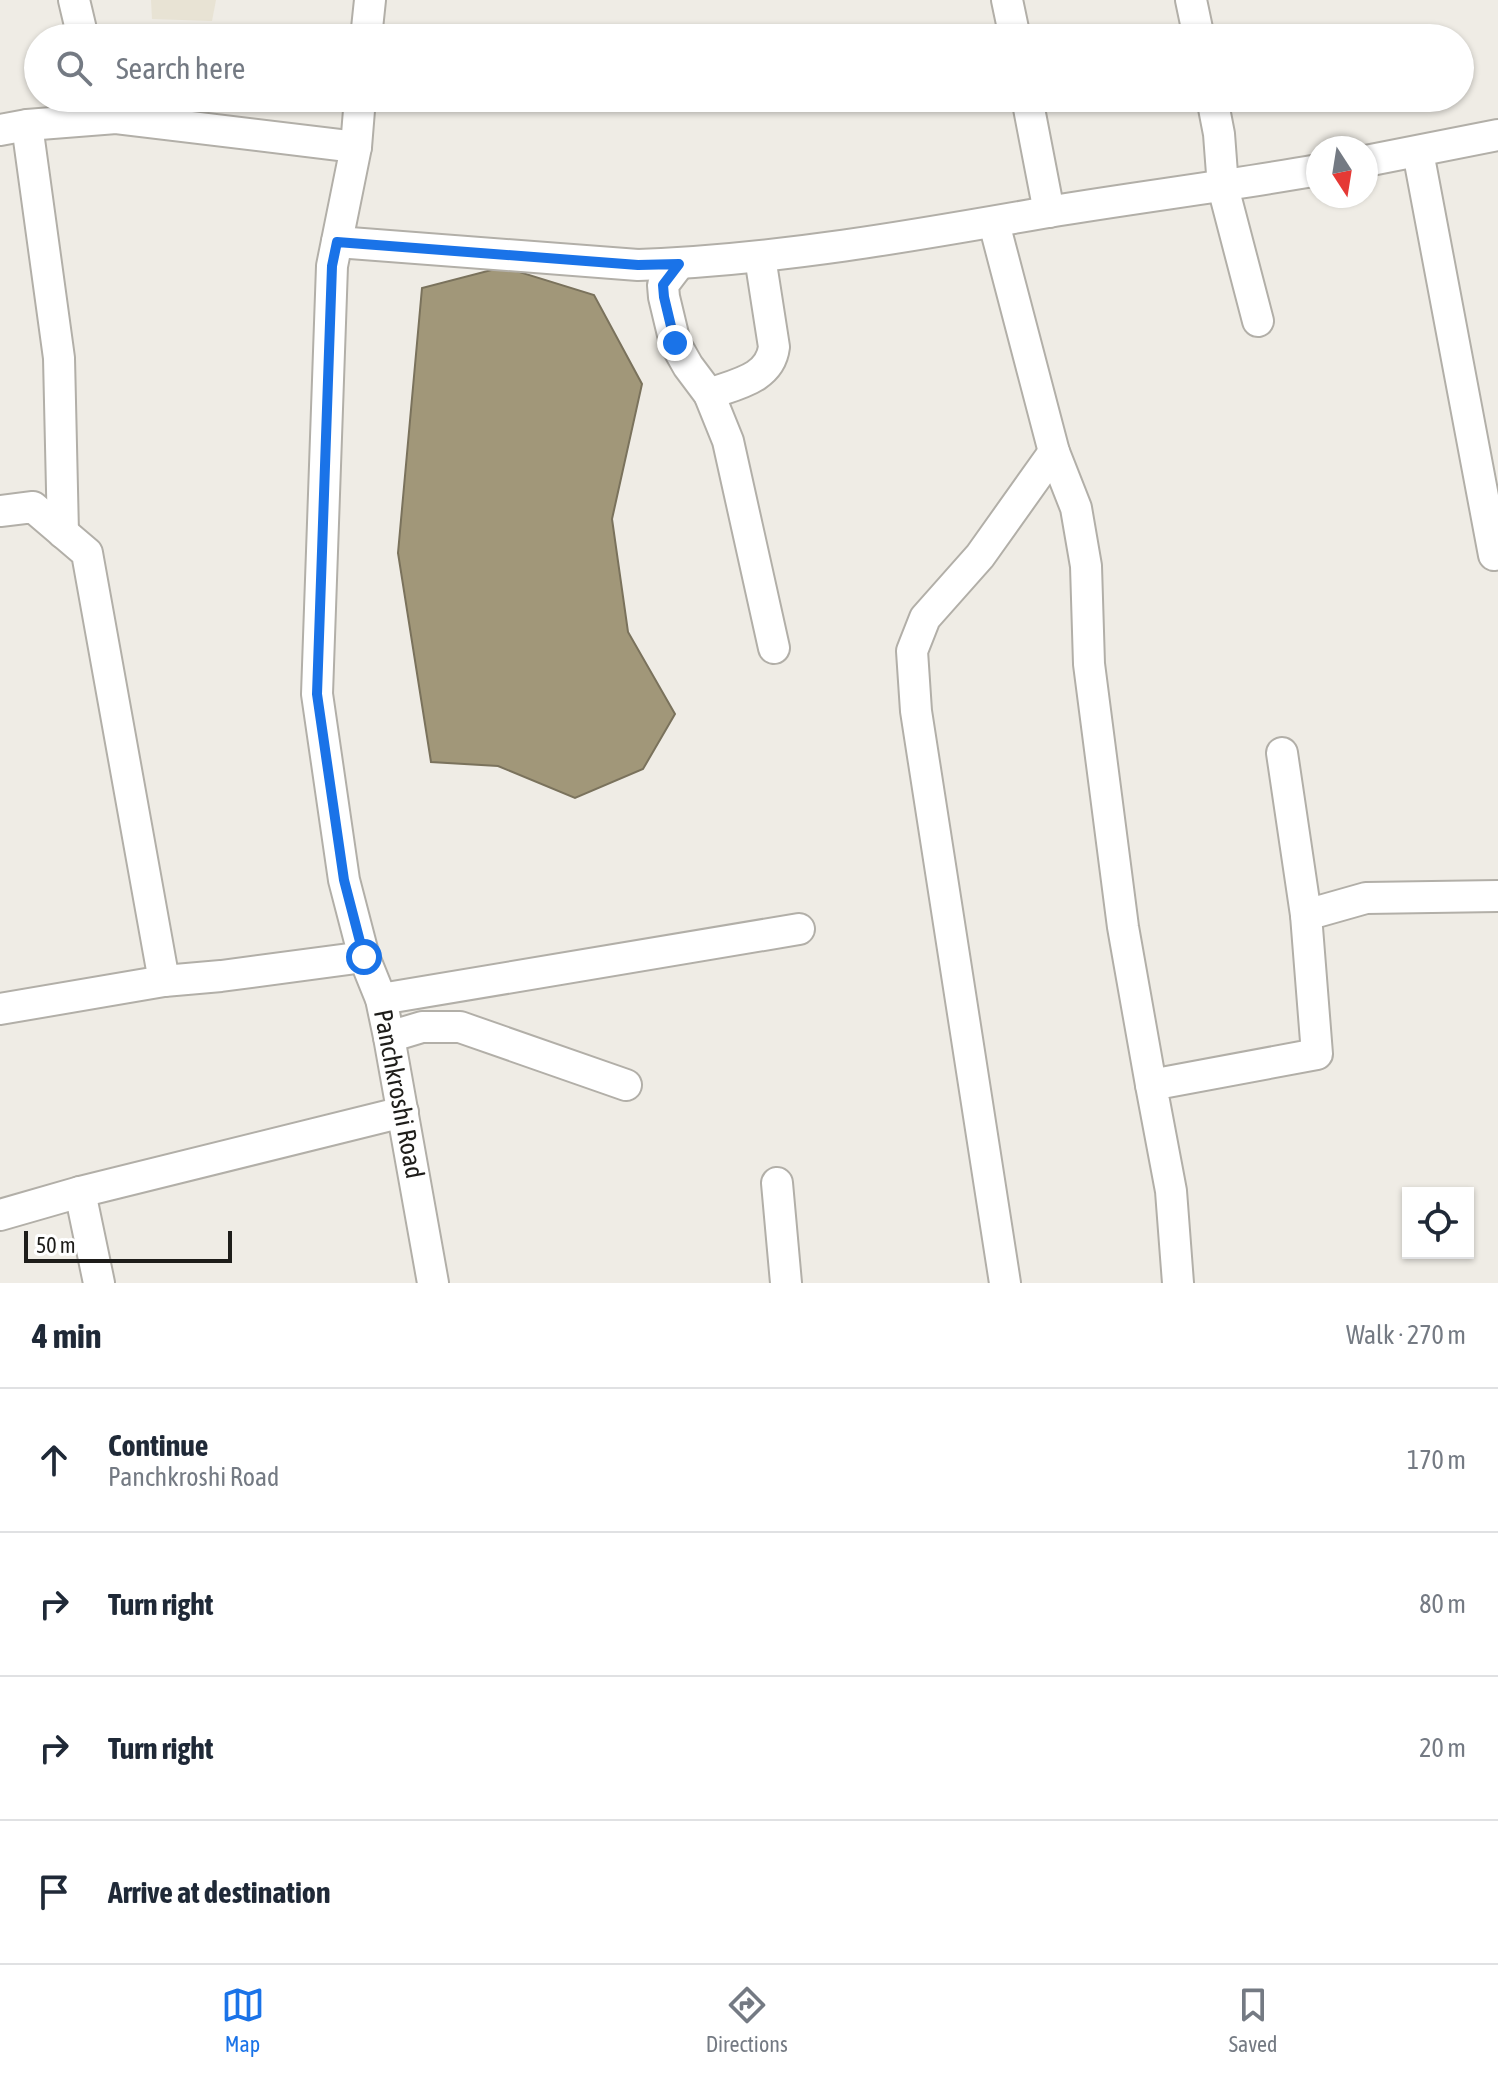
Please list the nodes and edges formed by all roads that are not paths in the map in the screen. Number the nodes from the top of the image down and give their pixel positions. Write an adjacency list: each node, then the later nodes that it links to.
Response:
1 (74, 0): 5 (street)
2 (370, 0): 6 (street)
3 (1007, 0): 7 (street)
4 (1191, 0): 8 (street)
5 (80, 24)
6 (367, 24)
7 (1012, 24)
8 (1196, 24)
9 (82, 112): 14 (street)
10 (106, 112): 16 (street)
11 (359, 112): 16 (street, Panchkroshi Road)
12 (1030, 112): 21 (street)
13 (1215, 112): 20 (street)
14 (13, 128): 31 (street)
15 (1498, 135): 17 (street)
16 (356, 147): 23 (street, Panchkroshi Road)
17 (1418, 152): 18 (street); 29 (street)
18 (1378, 159)
19 (1306, 172): 20 (street)
20 (1223, 187): 21 (street); 26 (street)
21 (1049, 212): 22 (street)
22 (994, 223): 24 (street); 28 (street)
23 (337, 242): 25 (street); 38 (street, Panchkroshi Road)
24 (760, 257): 25 (street); 27 (street)
25 (679, 264): 27 (street)
26 (1258, 321)
27 (709, 394): 33 (street)
28 (1054, 452): 44 (street); 52 (street)
29 (1489, 474): 32 (street)
30 (0, 511): 31 (street)
31 (63, 533): 39 (street)
32 (1494, 555)
33 (774, 648)
34 (1282, 753): 36 (street)
35 (1498, 896): 36 (street)
36 (1306, 915): 44 (street)
37 (799, 929): 40 (street)
38 (364, 957): 39 (street); 40 (street, Panchkroshi Road)
39 (164, 981): 41 (street)
40 (381, 999): 42 (street, Panchkroshi Road)
41 (0, 1005)
42 (389, 1037): 43 (street); 45 (street, Panchkroshi Road)
43 (626, 1085)
44 (1151, 1085): 53 (street)
45 (403, 1112): 47 (street); 50 (street, Panchkroshi Road)
46 (777, 1183): 51 (street)
47 (80, 1192): 48 (street); 49 (street)
48 (0, 1215)
49 (99, 1283)
50 (433, 1283)
51 (786, 1283)
52 (1005, 1283)
53 (1178, 1283)

